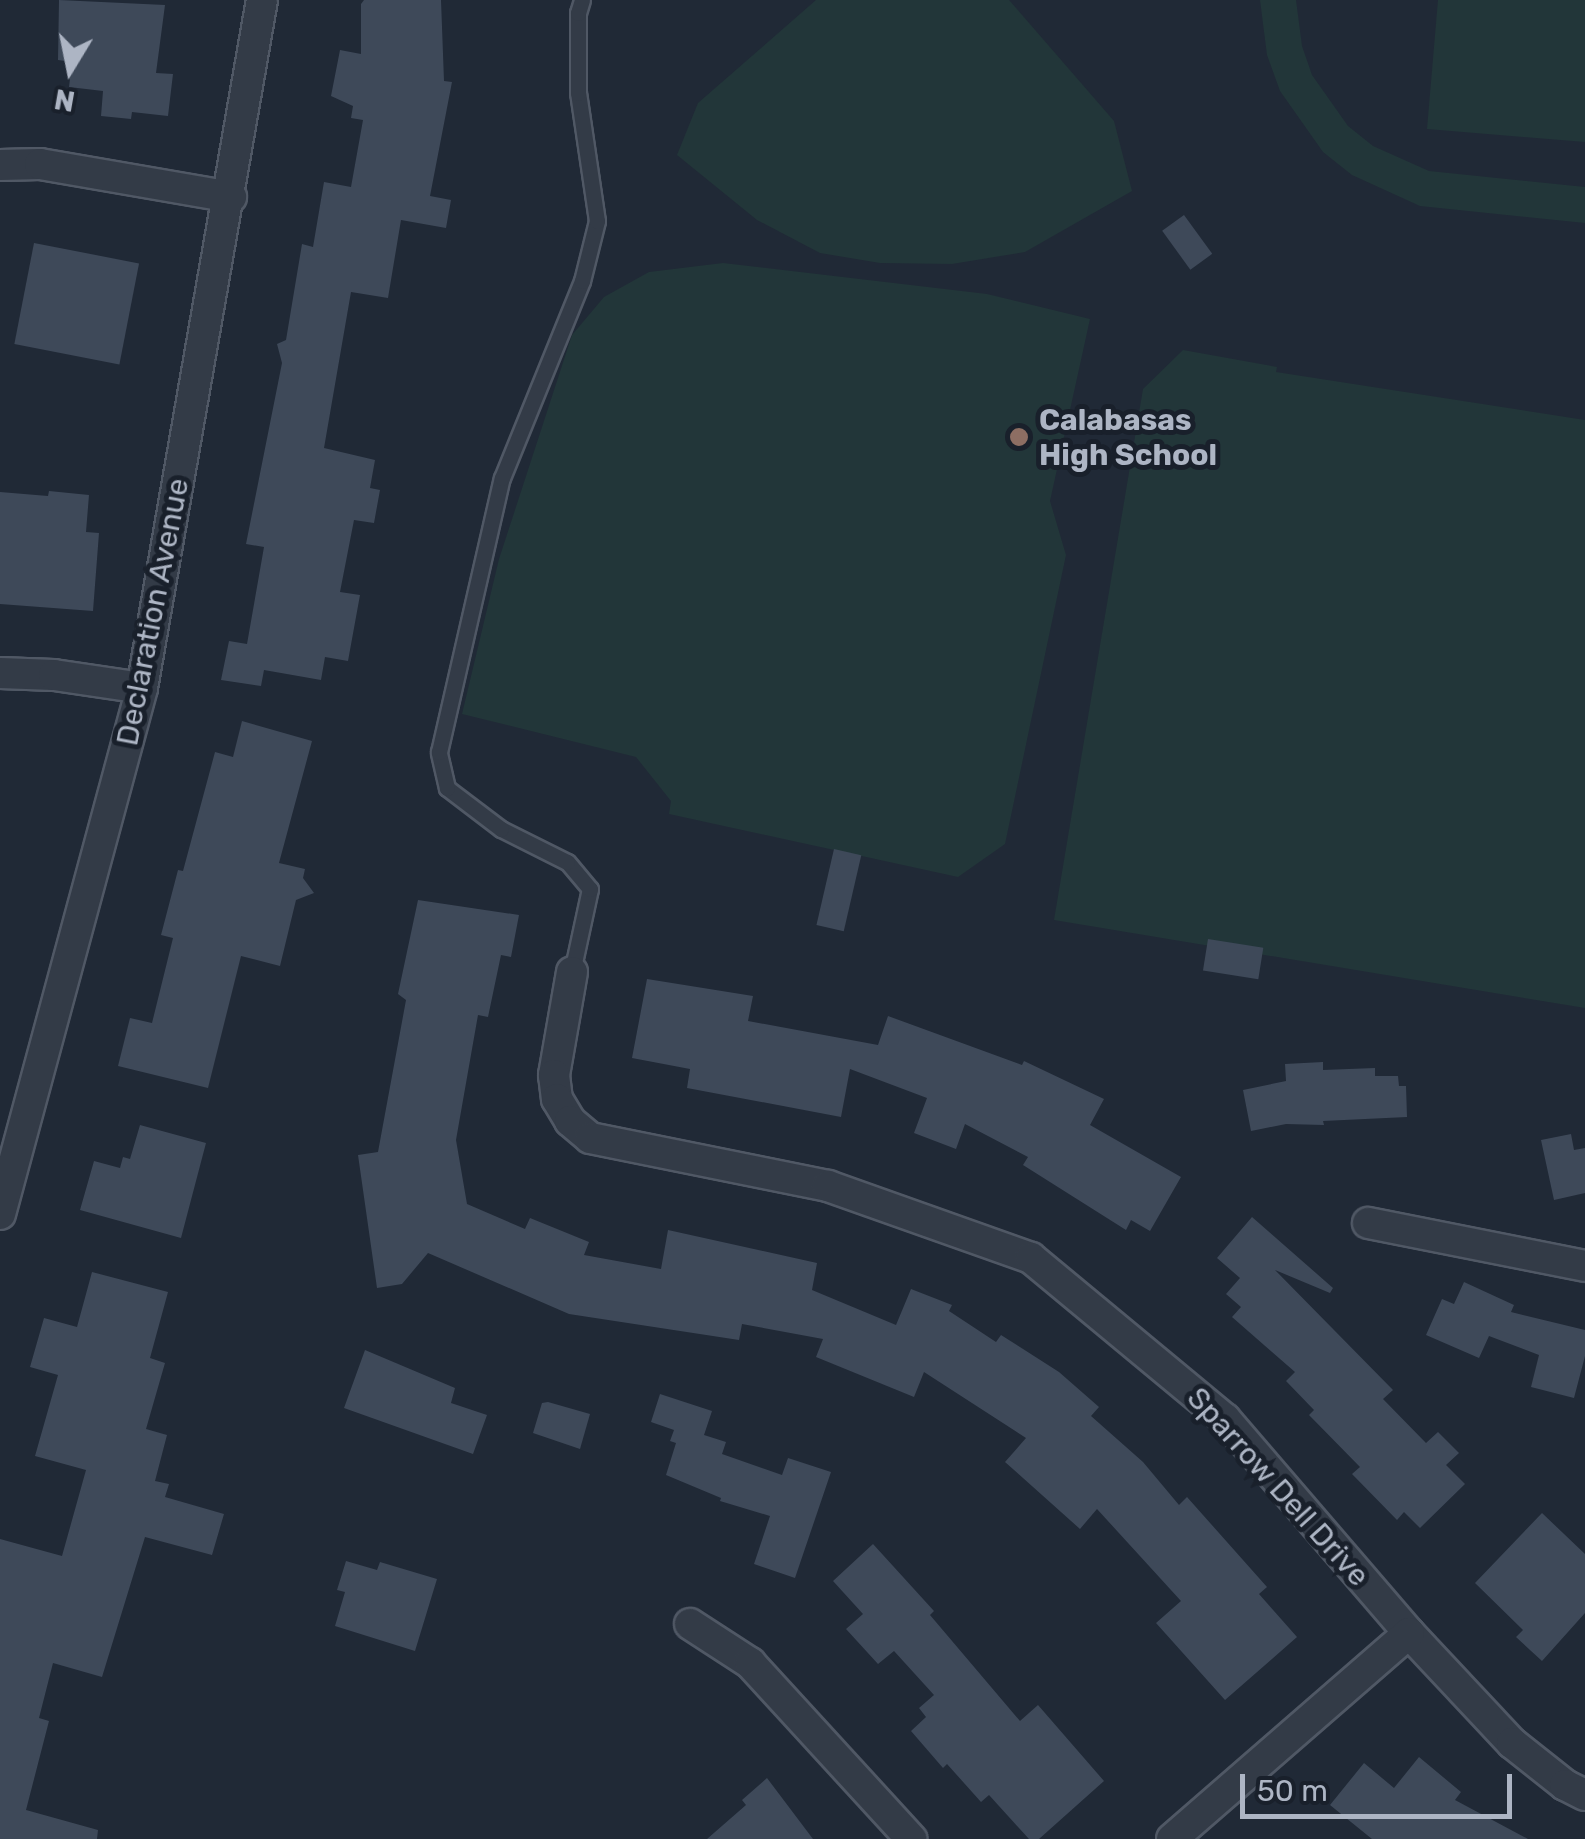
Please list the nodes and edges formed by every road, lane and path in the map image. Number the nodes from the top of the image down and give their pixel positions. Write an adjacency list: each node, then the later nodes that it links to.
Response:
1 (262, 0): 4 (street, Declaration Avenue)
2 (582, 0): 7 (lane)
3 (0, 165): 4 (street)
4 (231, 198): 6 (street, Declaration Avenue)
5 (0, 673): 6 (street)
6 (142, 688): 8 (street, Declaration Avenue)
7 (572, 972): 12 (street, Sparrow Dell Drive)
8 (0, 1214)
9 (1368, 1223): 10 (street)
10 (1585, 1266)
11 (690, 1624): 14 (street)
12 (1409, 1633): 13 (street, Sparrow Dell Drive); 15 (street)
13 (1585, 1795)
14 (911, 1839)
15 (1172, 1839)

